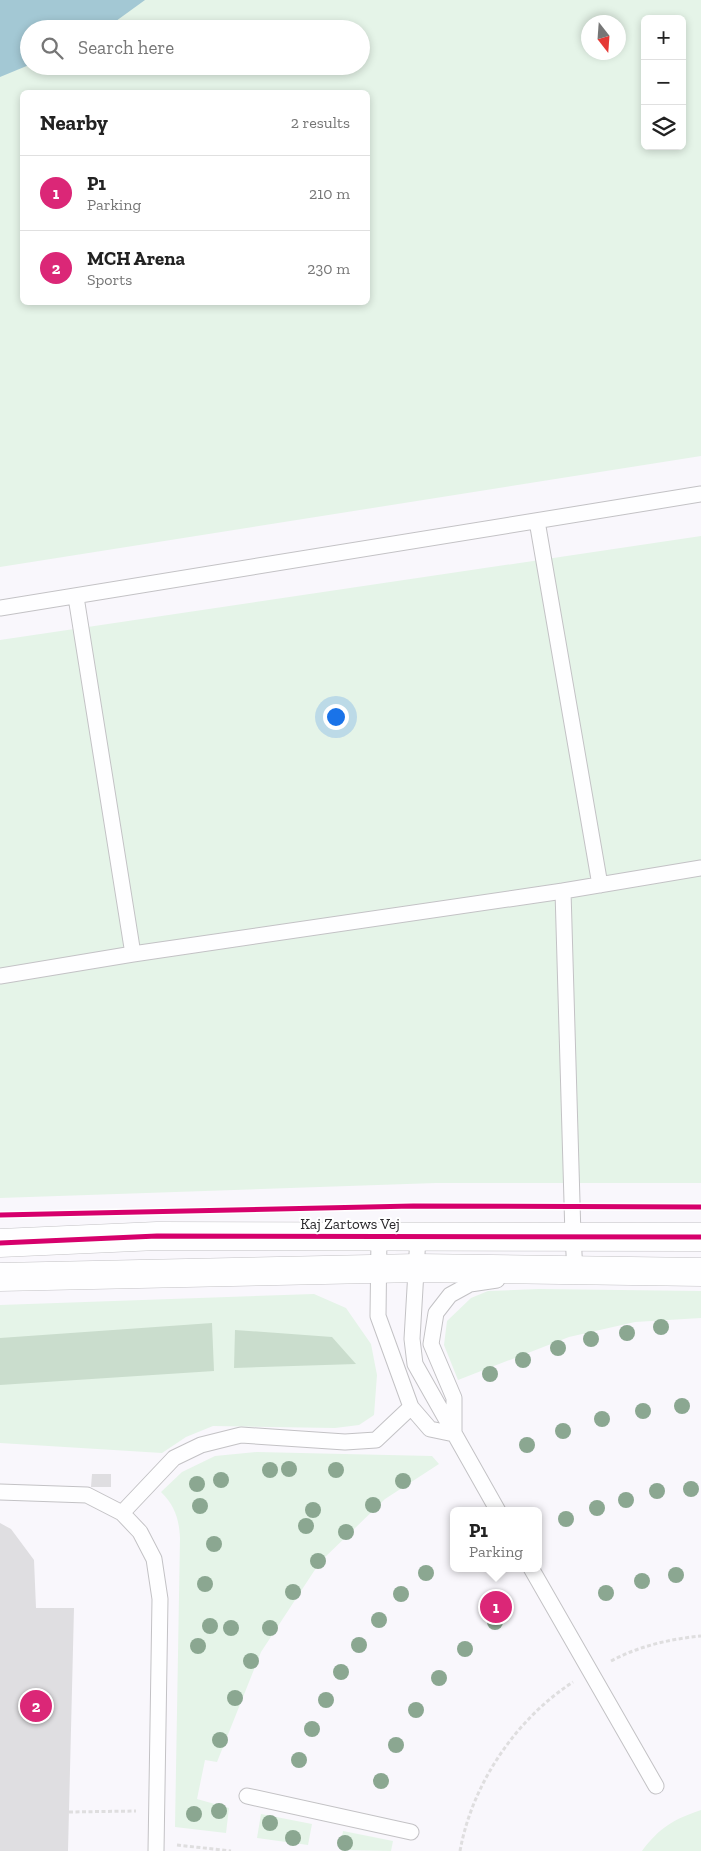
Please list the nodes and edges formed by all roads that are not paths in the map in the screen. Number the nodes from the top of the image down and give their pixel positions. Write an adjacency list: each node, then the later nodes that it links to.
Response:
1 (701, 494): 2 (lane)
2 (537, 521): 3 (lane); 6 (lane)
3 (76, 597): 4 (lane); 8 (lane)
4 (0, 608)
5 (701, 868): 6 (lane)
6 (600, 885): 7 (lane)
7 (563, 891): 8 (lane); 12 (lane)
8 (133, 954): 9 (lane)
9 (0, 976)
10 (378, 1236): 11 (street, Kaj Zartows Vej); 14 (street, Kaj Zartows Vej); 16 (lane)
11 (418, 1236): 12 (street, Kaj Zartows Vej); 15 (lane)
12 (573, 1236): 13 (street, Kaj Zartows Vej); 18 (lane)
13 (701, 1237)
14 (0, 1243)
15 (416, 1268): 16 (street); 18 (street); 22 (lane)
16 (378, 1269): 20 (street); 21 (lane)
17 (614, 1270): 18 (street); 19 (street); 22 (lane)
18 (575, 1271)
19 (701, 1272)
20 (0, 1277)
21 (411, 1407): 22 (lane); 25 (lane)
22 (454, 1434): 24 (lane)
23 (0, 1492): 25 (lane)
24 (496, 1507)
25 (122, 1513): 30 (lane)
26 (533, 1572): 27 (lane)
27 (656, 1786)
28 (248, 1796): 29 (lane)
29 (411, 1832)
30 (157, 1847)

